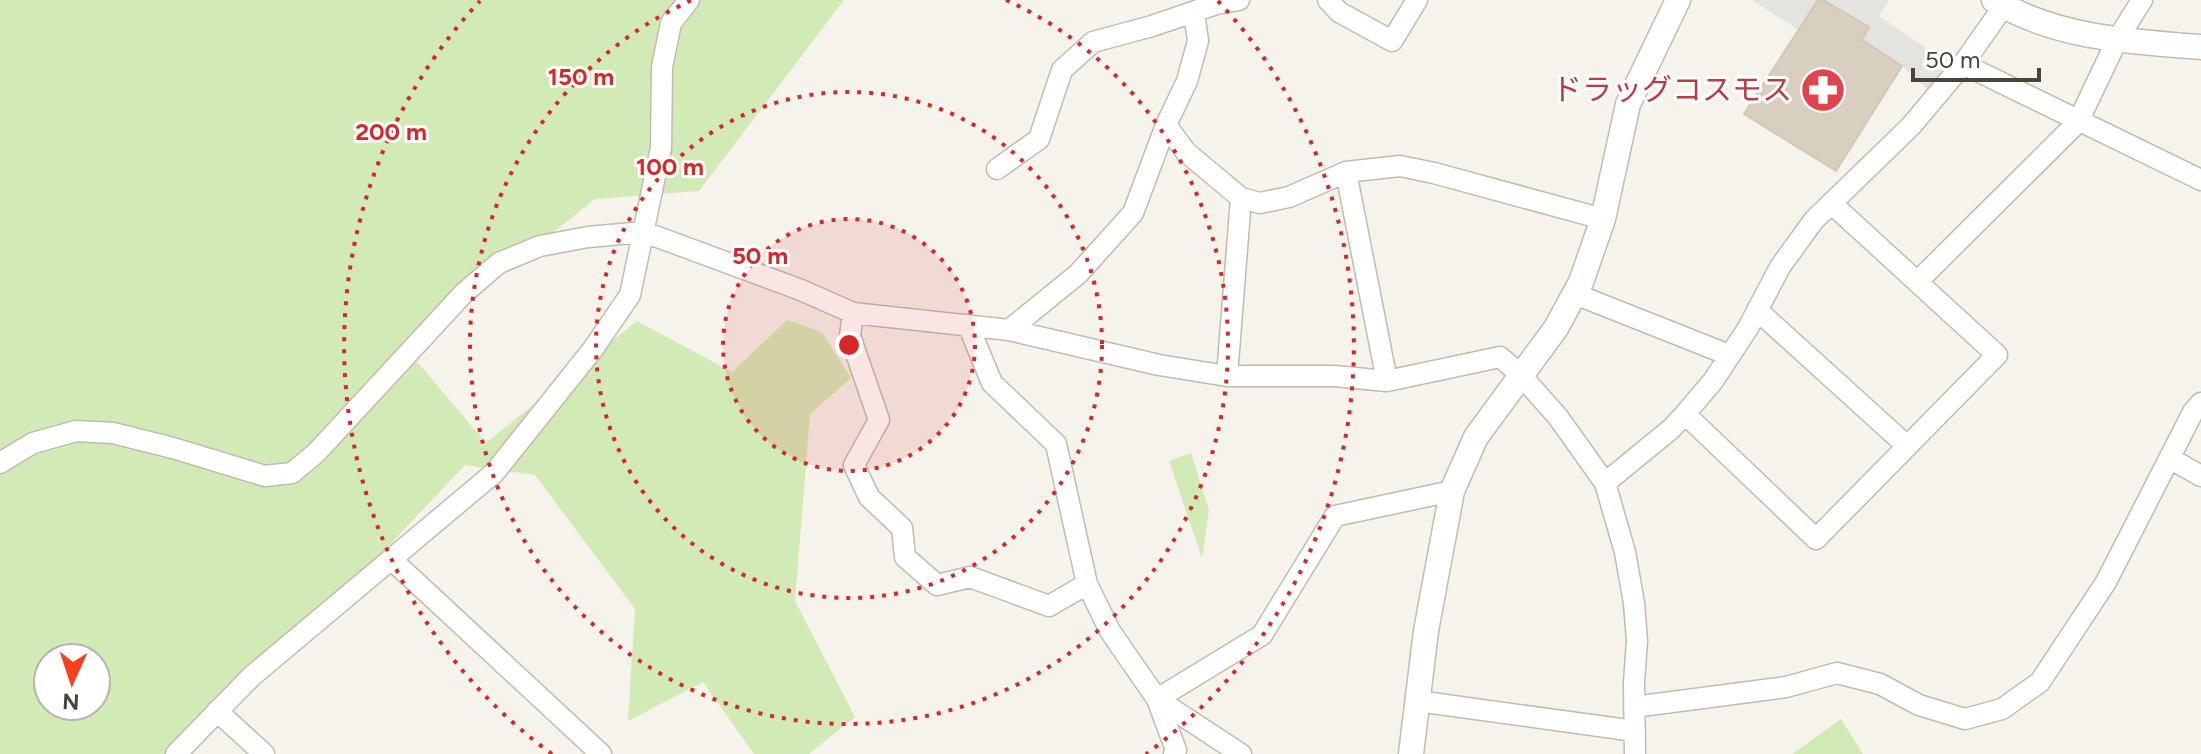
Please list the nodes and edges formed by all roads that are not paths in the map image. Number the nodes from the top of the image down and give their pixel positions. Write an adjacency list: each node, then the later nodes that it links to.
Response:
1 (689, 0): 21 (street)
2 (1239, 0): 7 (street)
3 (1328, 0): 4 (street)
4 (1417, 0)
5 (1678, 0): 20 (street)
6 (2142, 0): 10 (street)
7 (1215, 2): 9 (street)
8 (2002, 2): 10 (street); 12 (street)
9 (1194, 13): 14 (street); 15 (street)
10 (2117, 40): 11 (street); 13 (street)
11 (2201, 47)
12 (1963, 64): 13 (street); 19 (street)
13 (2078, 122): 17 (street); 22 (street)
14 (1166, 125): 18 (street); 27 (street)
15 (997, 169)
16 (1346, 172): 18 (street); 20 (street); 31 (street)
17 (2201, 180)
18 (1241, 198): 30 (street)
19 (1831, 203): 22 (street); 24 (street)
20 (1603, 219): 23 (street)
21 (644, 232): 25 (street); 36 (street); 40 (street)
22 (1917, 282): 34 (street)
23 (1575, 294): 28 (street); 29 (street)
24 (1757, 310): 28 (street); 34 (street)
25 (853, 313): 26 (street); 41 (street)
26 (968, 325): 27 (street); 41 (street)
27 (1009, 330): 30 (street)
28 (1729, 355): 33 (street)
29 (1520, 374): 31 (street); 38 (street); 39 (street)
30 (1227, 376): 31 (street)
31 (1387, 381)
32 (2201, 403): 35 (street)
33 (1685, 414): 34 (street); 38 (street)
34 (1907, 446)
35 (2171, 459): 37 (street); 44 (street)
36 (0, 463)
37 (2201, 476)
38 (1605, 483): 44 (street)
39 (1452, 491): 42 (street); 43 (street)
40 (392, 560): 45 (street); 49 (street)
41 (1087, 584): 42 (street)
42 (1157, 699): 50 (street); 51 (street)
43 (1417, 701): 46 (street); 52 (street)
44 (1634, 707): 46 (street)
45 (217, 711): 47 (street); 48 (street)
46 (1635, 731): 53 (street)
47 (176, 754)
48 (264, 754)
49 (601, 754)
50 (1174, 754)
51 (1241, 754)
52 (1411, 754)
53 (1635, 754)

